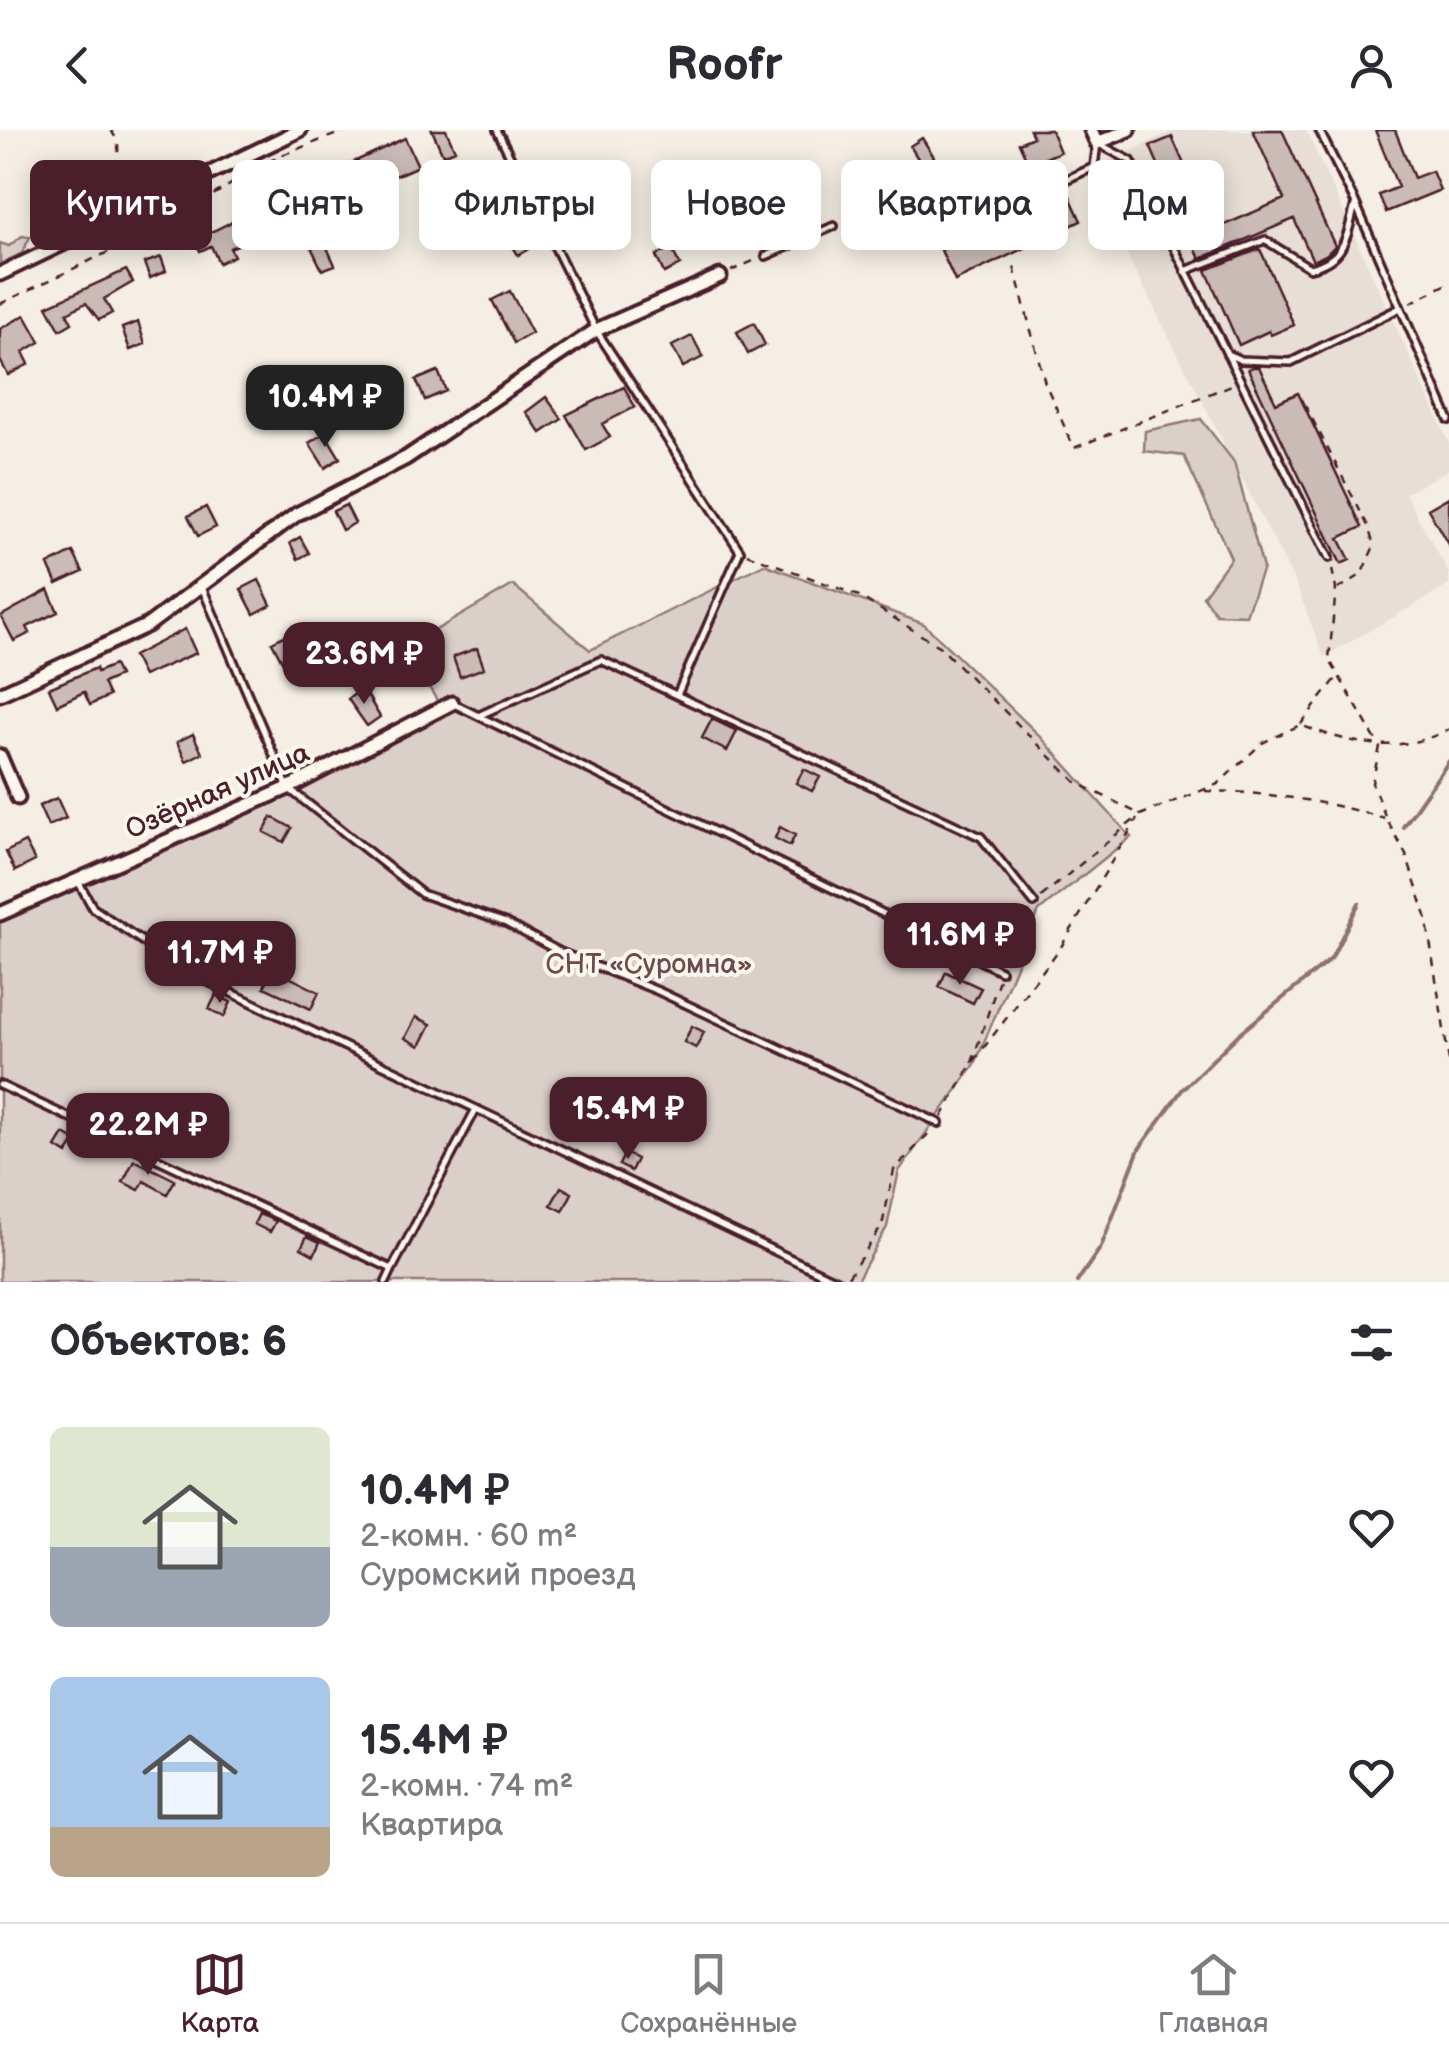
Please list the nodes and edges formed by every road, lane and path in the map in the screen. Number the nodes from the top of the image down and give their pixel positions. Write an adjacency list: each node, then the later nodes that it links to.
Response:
1 (111, 130): 9 (path)
2 (300, 130): 10 (street)
3 (348, 130): 21 (path)
4 (497, 130): 23 (lane)
5 (1091, 130): 8 (street)
6 (1129, 130): 8 (street)
7 (1320, 130): 12 (lane)
8 (1097, 144): 11 (lane); 17 (lane)
9 (118, 160)
10 (212, 172)
11 (1068, 179)
12 (1356, 202): 17 (lane); 22 (lane)
13 (834, 226): 15 (lane)
14 (49, 250): 18 (street)
15 (766, 256): 19 (path)
16 (1014, 267): 25 (path)
17 (1185, 270): 24 (lane)
18 (0, 274)
19 (720, 276): 23 (street)
20 (1449, 282): 22 (path)
21 (0, 304)
22 (1400, 308): 24 (lane); 27 (lane)
23 (596, 330): 28 (lane); 30 (street)
24 (1226, 353): 25 (lane)
25 (1242, 380): 29 (lane)
26 (1305, 405): 31 (path)
27 (1449, 420)
28 (740, 551): 34 (lane); 44 (path)
29 (1329, 558): 31 (path)
30 (201, 585): 33 (street); 41 (lane)
31 (1336, 590): 32 (path)
32 (1340, 674): 37 (path); 39 (path)
33 (0, 694)
34 (677, 695): 36 (lane); 47 (lane)
35 (452, 703): 36 (lane); 41 (street, Озёрная улица)
36 (478, 716): 49 (lane)
37 (1300, 724): 39 (path); 42 (path)
38 (1449, 729): 39 (path)
39 (1380, 746): 45 (path)
40 (0, 756): 43 (street)
41 (288, 788): 46 (street, Озёрная улица); 54 (lane)
42 (1202, 790): 44 (path); 45 (path)
43 (18, 798)
44 (1140, 815): 47 (path); 51 (path)
45 (1386, 818): 50 (path)
46 (78, 880): 48 (street, Озёрная улица); 53 (lane)
47 (1034, 903): 49 (path)
48 (0, 914)
49 (1002, 971): 51 (path)
50 (1449, 1061)
51 (972, 1063): 54 (path)
52 (0, 1085): 55 (lane)
53 (476, 1109): 55 (lane); 57 (lane)
54 (939, 1123): 57 (path)
55 (392, 1269): 56 (lane)
56 (386, 1282)
57 (842, 1282)

